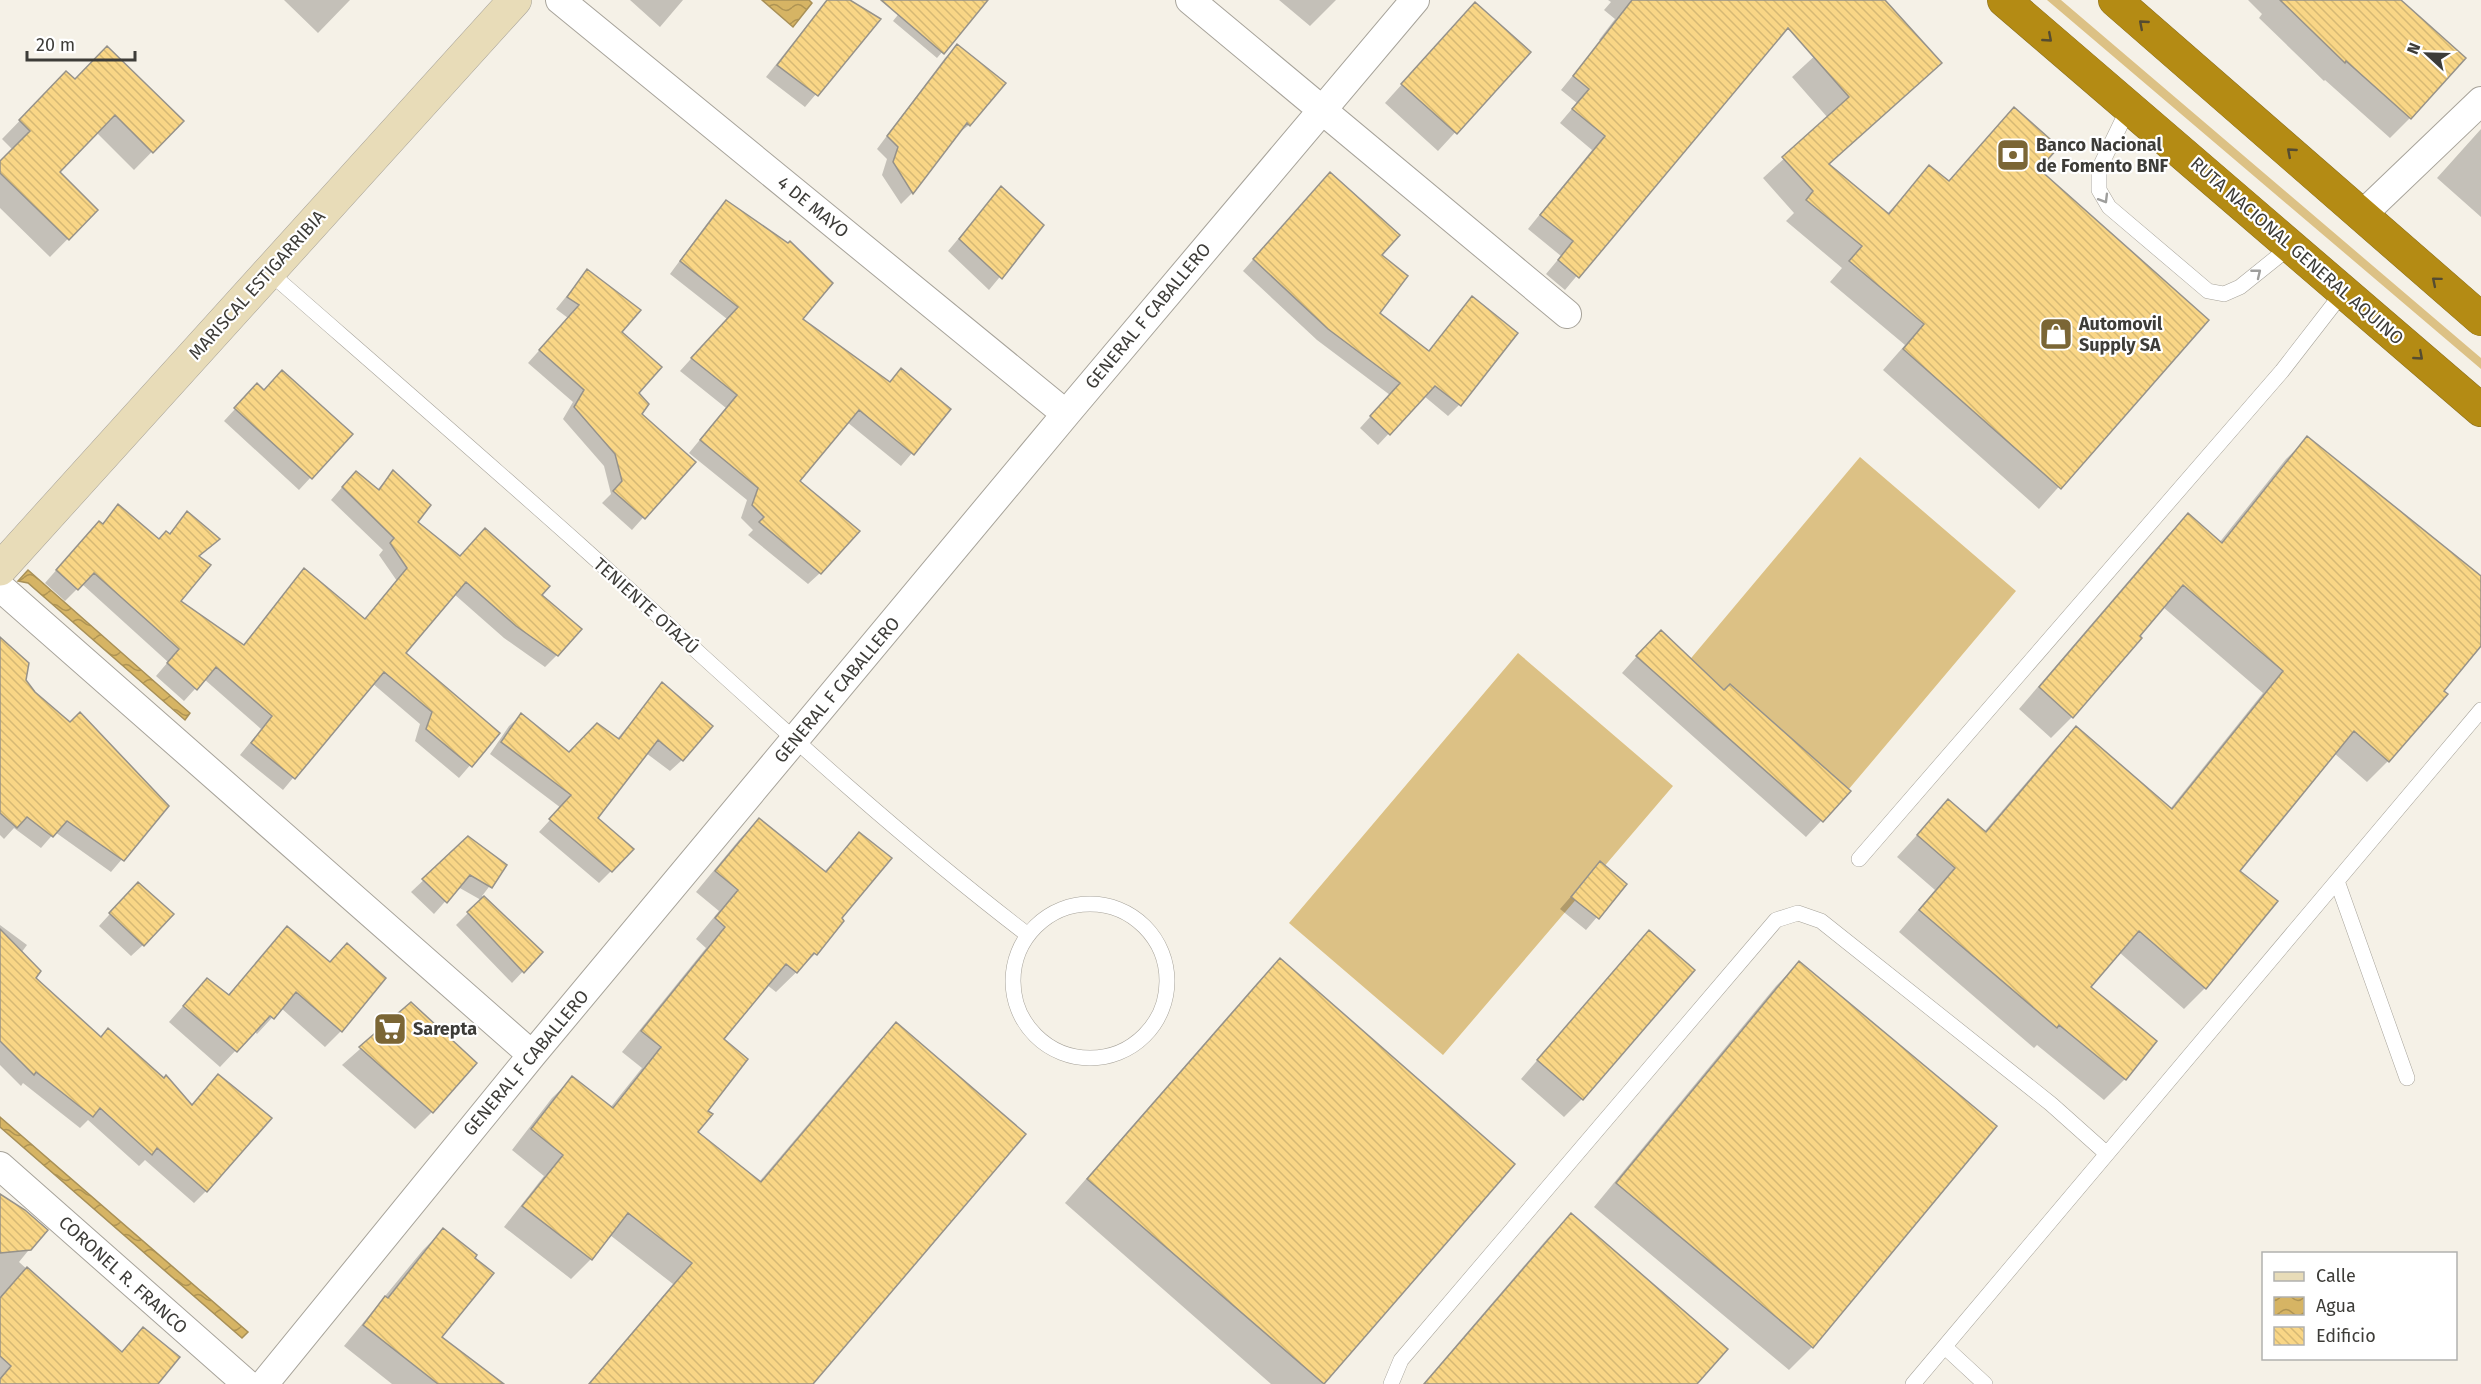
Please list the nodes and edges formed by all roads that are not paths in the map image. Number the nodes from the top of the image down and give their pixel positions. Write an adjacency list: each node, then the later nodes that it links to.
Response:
1 (515, 0): 12 (street, MARISCAL ESTIGARRIBIA)
2 (560, 0): 17 (street, 4 DE MAYO)
3 (1190, 0): 9 (street)
4 (1415, 0): 9 (street, GENERAL F CABALLERO)
5 (2004, 0): 8 (highway, RUTA NACIONAL GENERAL AQUINO, one-way to 8)
6 (2115, 0): 10 (highway, one-way to 6)
7 (2481, 101): 10 (street)
8 (2129, 107): 11 (highway, RUTA NACIONAL GENERAL AQUINO); 11 (lane, one-way to 11)
9 (1322, 110): 14 (street); 17 (street, GENERAL F CABALLERO)
10 (2363, 214): 15 (highway, one-way to 10)
11 (2291, 246): 13 (highway, RUTA NACIONAL GENERAL AQUINO)
12 (269, 272): 18 (street, MARISCAL ESTIGARRIBIA); 21 (lane, TENIENTE OTAZÚ)
13 (2344, 291): 16 (highway, RUTA NACIONAL GENERAL AQUINO, one-way to 16); 22 (lane)
14 (1567, 314)
15 (2481, 319)
16 (2481, 410)
17 (1066, 414): 21 (street, GENERAL F CABALLERO)
18 (0, 569)
19 (0, 587): 25 (street)
20 (2481, 710): 23 (lane)
21 (795, 741): 24 (lane, TENIENTE OTAZÚ); 25 (street, GENERAL F CABALLERO)
22 (1859, 859)
23 (2337, 881): 26 (lane); 27 (lane)
24 (1028, 935): 24 (lane)
25 (532, 1055): 31 (street, GENERAL F CABALLERO)
26 (2407, 1078)
27 (2107, 1154): 29 (lane); 32 (lane)
28 (0, 1166): 30 (street, CORONEL R. FRANCO)
29 (1945, 1347): 33 (lane); 34 (lane)
30 (247, 1384)
31 (264, 1384)
32 (1391, 1384)
33 (1913, 1384)
34 (1985, 1384)

